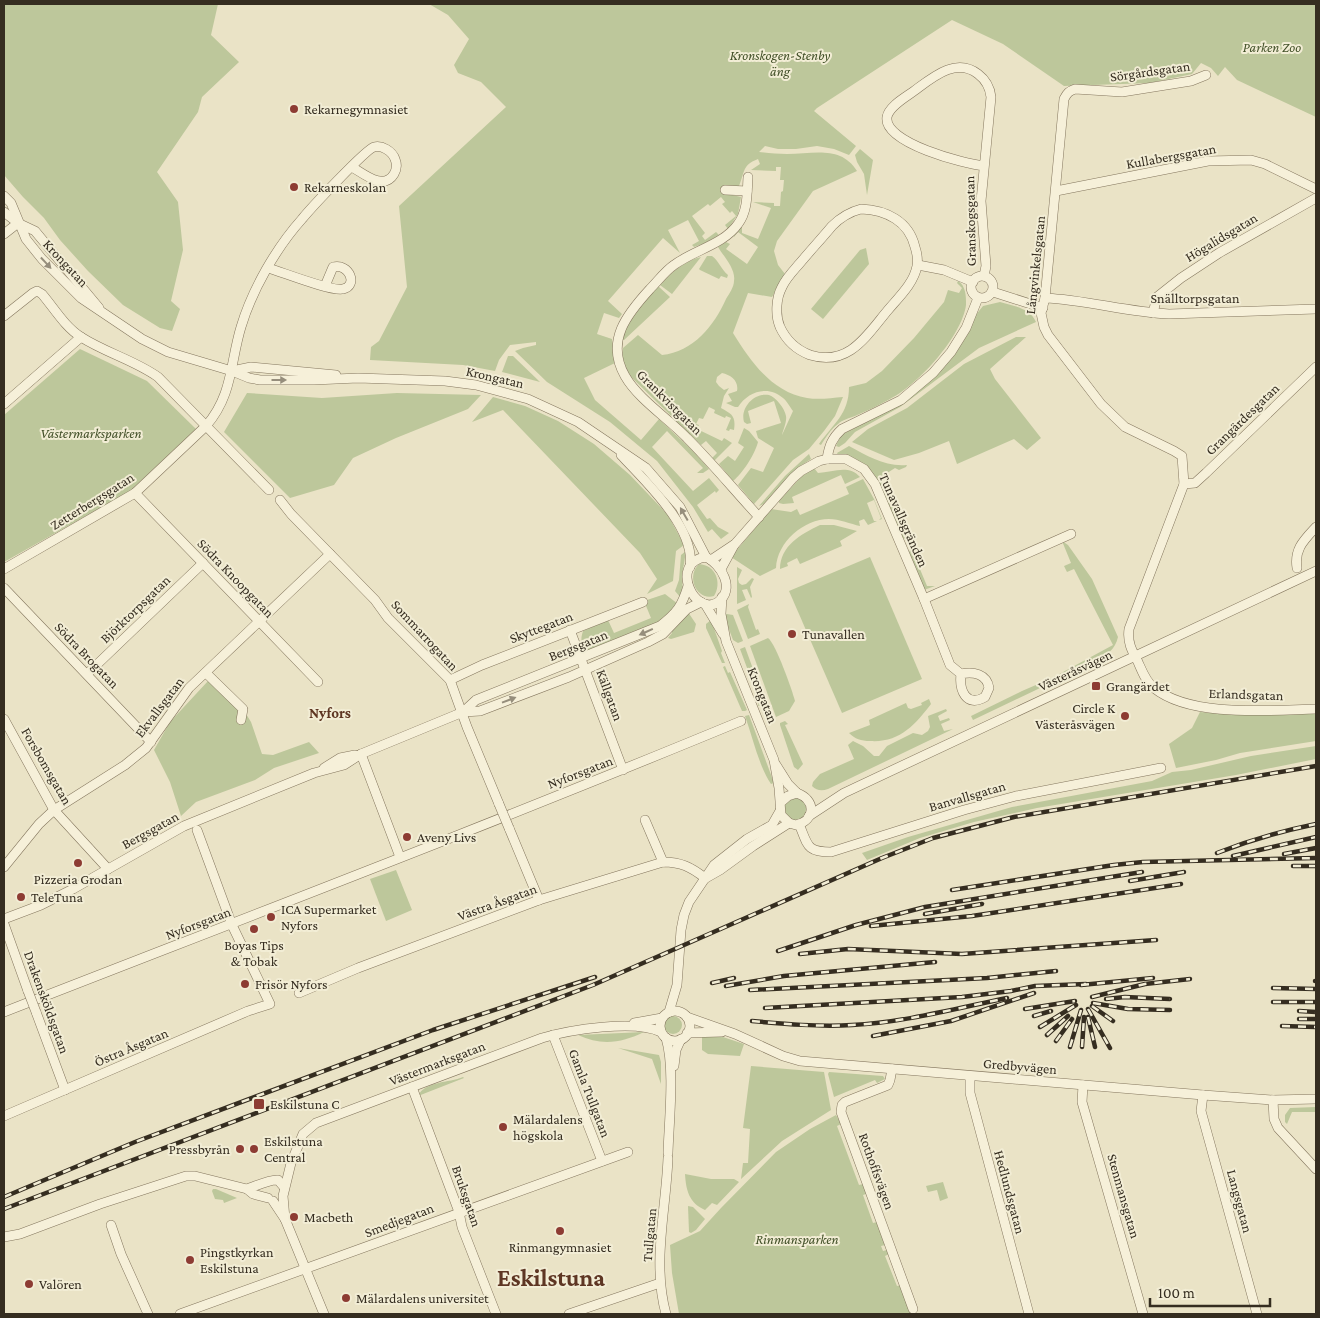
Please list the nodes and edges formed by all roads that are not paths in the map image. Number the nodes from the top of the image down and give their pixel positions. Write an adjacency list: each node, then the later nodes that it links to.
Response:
1 (1206, 76): 2 (street, Sörgårdsgatan)
2 (1068, 92): 9 (street, Långvinkelsgatan)
3 (984, 166): 3 (street, Granskogsgatan); 17 (street, Granskogsgatan)
4 (352, 167): 4 (street); 16 (street)
5 (748, 177): 8 (street, Grankvistgatan)
6 (1316, 189): 9 (street, Kullabergsgatan)
7 (726, 190): 8 (street)
8 (747, 191): 38 (street, Grankvistgatan)
9 (1056, 191): 22 (street, Långvinkelsgatan)
10 (4, 196): 13 (street, Krongatan)
11 (1316, 198): 25 (street, Högalidsgatan)
12 (4, 212): 13 (street, Krongatan)
13 (18, 223): 14 (street); 29 (street, Krongatan)
14 (4, 234)
15 (918, 265): 15 (street); 18 (street)
16 (268, 268): 19 (street); 29 (street)
17 (984, 276): 18 (street); 20 (street)
18 (973, 282): 21 (street)
19 (325, 286)
20 (993, 292): 21 (street); 23 (street)
21 (978, 298): 33 (street)
22 (1045, 298): 23 (street, Långvinkelsgatan); 25 (street, Snälltorpsgatan)
23 (1043, 308): 34 (street, Långvinkelsgatan)
24 (1316, 309): 25 (street, Snälltorpsgatan)
25 (1153, 313)
26 (4, 316): 27 (street)
27 (81, 337): 30 (street); 31 (street)
28 (1316, 366): 34 (street, Grangärdesgatan)
29 (232, 371): 31 (street, Zetterbergsgatan); 32 (street, Krongatan)
30 (4, 404)
31 (206, 426): 35 (street); 36 (street, Zetterbergsgatan)
32 (613, 446): 43 (street, Krongatan, one-way to 32); 45 (street, Krongatan)
33 (827, 459): 38 (street); 53 (street, Tunavallsgränden)
34 (1184, 484): 59 (street, Långvinkelsgatan)
35 (269, 490)
36 (135, 493): 44 (street, Södra Knoopgatan); 47 (street, Zetterbergsgatan)
37 (280, 500): 42 (street, Sommarrogatan)
38 (759, 517): 41 (street)
39 (1316, 527): 46 (street)
40 (1072, 534): 53 (street)
41 (734, 544): 43 (street); 48 (street)
42 (330, 554): 56 (street, Ekvallsgatan); 65 (street, Sommarrogatan)
43 (709, 558): 45 (street); 48 (street)
44 (203, 563): 56 (street, Södra Knoopgatan); 63 (street, Björktorpsgatan)
45 (690, 567): 50 (street)
46 (1297, 568)
47 (4, 569)
48 (721, 569): 52 (street)
49 (1316, 571): 59 (street, Västeråsvägen)
50 (688, 586): 55 (street); 60 (street, Bergsgatan, one-way to 60)
51 (4, 588): 63 (street, Södra Brogatan)
52 (722, 597): 55 (street); 58 (street, Krongatan)
53 (924, 599): 64 (street, Tunavallsgränden)
54 (643, 602): 57 (street, Skyttegatan)
55 (703, 603): 58 (street, Krongatan); 61 (street, Bergsgatan)
56 (259, 622): 62 (street, Ekvallsgatan); 66 (street, Södra Knoopgatan)
57 (570, 630): 60 (street, Källgatan); 65 (street, Skyttegatan)
58 (726, 640): 74 (street, Krongatan)
59 (1135, 657): 67 (street, Erlandsgatan); 78 (street, Västeråsvägen)
60 (581, 659): 61 (street, Källgatan); 68 (street, Bergsgatan)
61 (586, 669): 68 (street, Bergsgatan, one-way to 61); 76 (street, Källgatan)
62 (206, 673): 70 (street); 72 (street, Ekvallsgatan)
63 (86, 674): 72 (street, Södra Brogatan)
64 (961, 674)
65 (450, 680): 68 (street, Sommarrogatan)
66 (318, 682)
67 (1316, 709)
68 (463, 712): 73 (street, Bergsgatan); 92 (street, Sommarrogatan, bridge)
69 (4, 719): 81 (street, Forsbomsgatan)
70 (241, 720)
71 (741, 721): 76 (street, Nyforsgatan)
72 (151, 742): 81 (street, Ekvallsgatan)
73 (361, 754): 87 (street); 90 (street, Bergsgatan)
74 (774, 760): 77 (street, Krongatan); 80 (street, Krongatan)
75 (1161, 768): 85 (street, Banvallsgatan)
76 (623, 770): 87 (street, Nyforsgatan)
77 (797, 793): 79 (street); 80 (street)
78 (844, 793): 79 (street, Västeråsvägen); 82 (street, Västeråsvägen)
79 (810, 802): 82 (street)
80 (780, 807): 84 (street); 91 (street)
81 (54, 810): 89 (street, Ekvallsgatan); 90 (street, Forsbomsgatan)
82 (809, 816): 85 (street)
83 (645, 820): 88 (street)
84 (789, 824): 85 (street); 91 (street)
85 (799, 824)
86 (196, 830): 95 (street)
87 (400, 857): 95 (street, Nyforsgatan)
88 (663, 862): 91 (street, Västra Åsgatan); 92 (street, Västra Åsgatan)
89 (4, 867)
90 (108, 869): 93 (street, Bergsgatan)
91 (705, 878): 96 (street)
92 (539, 900): 97 (street, Västra Åsgatan)
93 (4, 919)
94 (4, 924): 110 (street, Drakensköldsgatan, bridge)
95 (232, 925): 98 (street, Nyforsgatan); 110 (street, Östra Åsgatan)
96 (677, 985): 99 (street); 100 (street)
97 (299, 993)
98 (4, 1012)
99 (665, 1015): 100 (street); 101 (street, Västermarksgatan); 104 (street)
100 (685, 1016): 102 (street, Gredbyvägen); 105 (street)
101 (616, 1026): 103 (street, Västermarksgatan); 104 (street, Västermarksgatan)
102 (727, 1032): 105 (street, Gredbyvägen); 106 (street, Gredbyvägen)
103 (553, 1035): 109 (street, Västermarksgatan); 117 (street, Gamla Tullgatan)
104 (663, 1035): 105 (street); 112 (street, Tullgatan)
105 (684, 1036): 112 (street, Tullgatan)
106 (892, 1069): 107 (street, Gredbyvägen); 131 (street, Rothoffsvägen)
107 (970, 1076): 108 (street, Gredbyvägen); 138 (street, Hedlundsgatan)
108 (1083, 1085): 111 (street, Gredbyvägen); 139 (street, Stenmansgatan)
109 (412, 1087): 118 (street, Västermarksgatan); 125 (street, Bruksgatan)
110 (65, 1090): 115 (street, Östra Åsgatan)
111 (1203, 1095): 114 (street, Gredbyvägen); 140 (street, Langsgatan)
112 (670, 1096): 130 (street, Tullgatan)
113 (1316, 1099): 114 (street, Gredbyvägen)
114 (1273, 1100): 119 (street)
115 (4, 1116)
116 (628, 1152): 117 (street, Smedjegatan)
117 (602, 1161): 125 (street, Smedjegatan)
118 (291, 1163): 120 (street, Västermarksgatan); 123 (street, Västermarksgatan)
119 (1316, 1169)
120 (276, 1179): 121 (street); 123 (street)
121 (265, 1184): 122 (street); 124 (street)
122 (247, 1189): 124 (street); 128 (street)
123 (284, 1191): 124 (street); 126 (street)
124 (270, 1200): 126 (street)
125 (459, 1212): 129 (street, Smedjegatan); 135 (street, Bruksgatan)
126 (285, 1219): 129 (street)
127 (111, 1225): 132 (street)
128 (4, 1237)
129 (307, 1270): 133 (street, Smedjegatan); 134 (street)
130 (660, 1283): 136 (street); 137 (street, Tullgatan)
131 (913, 1310)
132 (148, 1314)
133 (180, 1314)
134 (324, 1314)
135 (496, 1314)
136 (569, 1314)
137 (666, 1314)
138 (1029, 1314)
139 (1143, 1314)
140 (1257, 1314)

